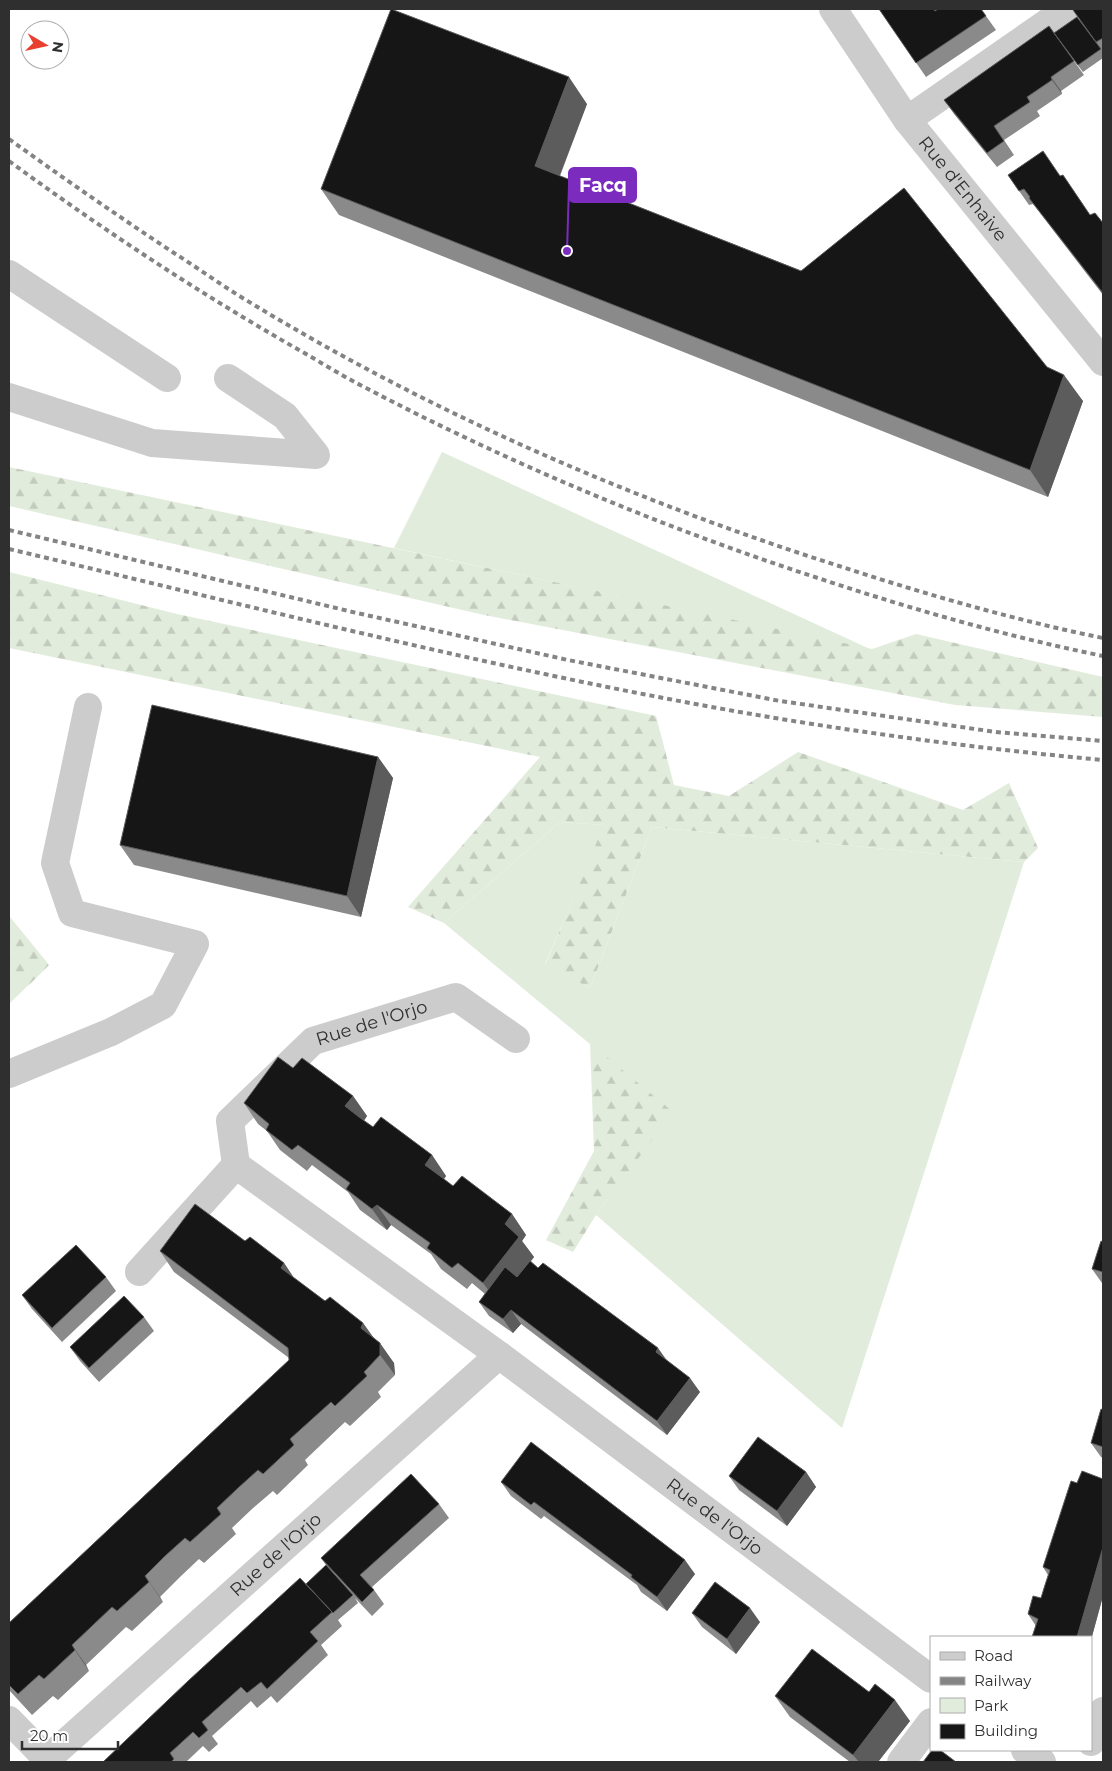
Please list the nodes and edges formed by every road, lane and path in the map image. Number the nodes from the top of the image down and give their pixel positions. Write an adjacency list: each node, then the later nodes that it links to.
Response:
1 (833, 9): 3 (street, Rue d'Enhaive)
2 (1066, 9): 3 (street)
3 (907, 120): 5 (street, Rue d'Enhaive)
4 (9, 274): 6 (street)
5 (1103, 362)
6 (167, 378)
7 (228, 378): 8 (street)
8 (9, 397)
9 (88, 707): 11 (street)
10 (516, 1039): 12 (street, Rue de l'Orjo)
11 (9, 1074)
12 (236, 1166): 13 (street); 14 (street, Rue de l'Orjo)
13 (139, 1272)
14 (499, 1355): 15 (street, Rue de l'Orjo); 19 (street, Rue de l'Orjo)
15 (930, 1678)
16 (9, 1720): 19 (street, Rue de l'Orjo)
17 (930, 1723): 20 (street)
18 (1026, 1751): 21 (street)
19 (52, 1759)
20 (901, 1762)
21 (1042, 1762)

